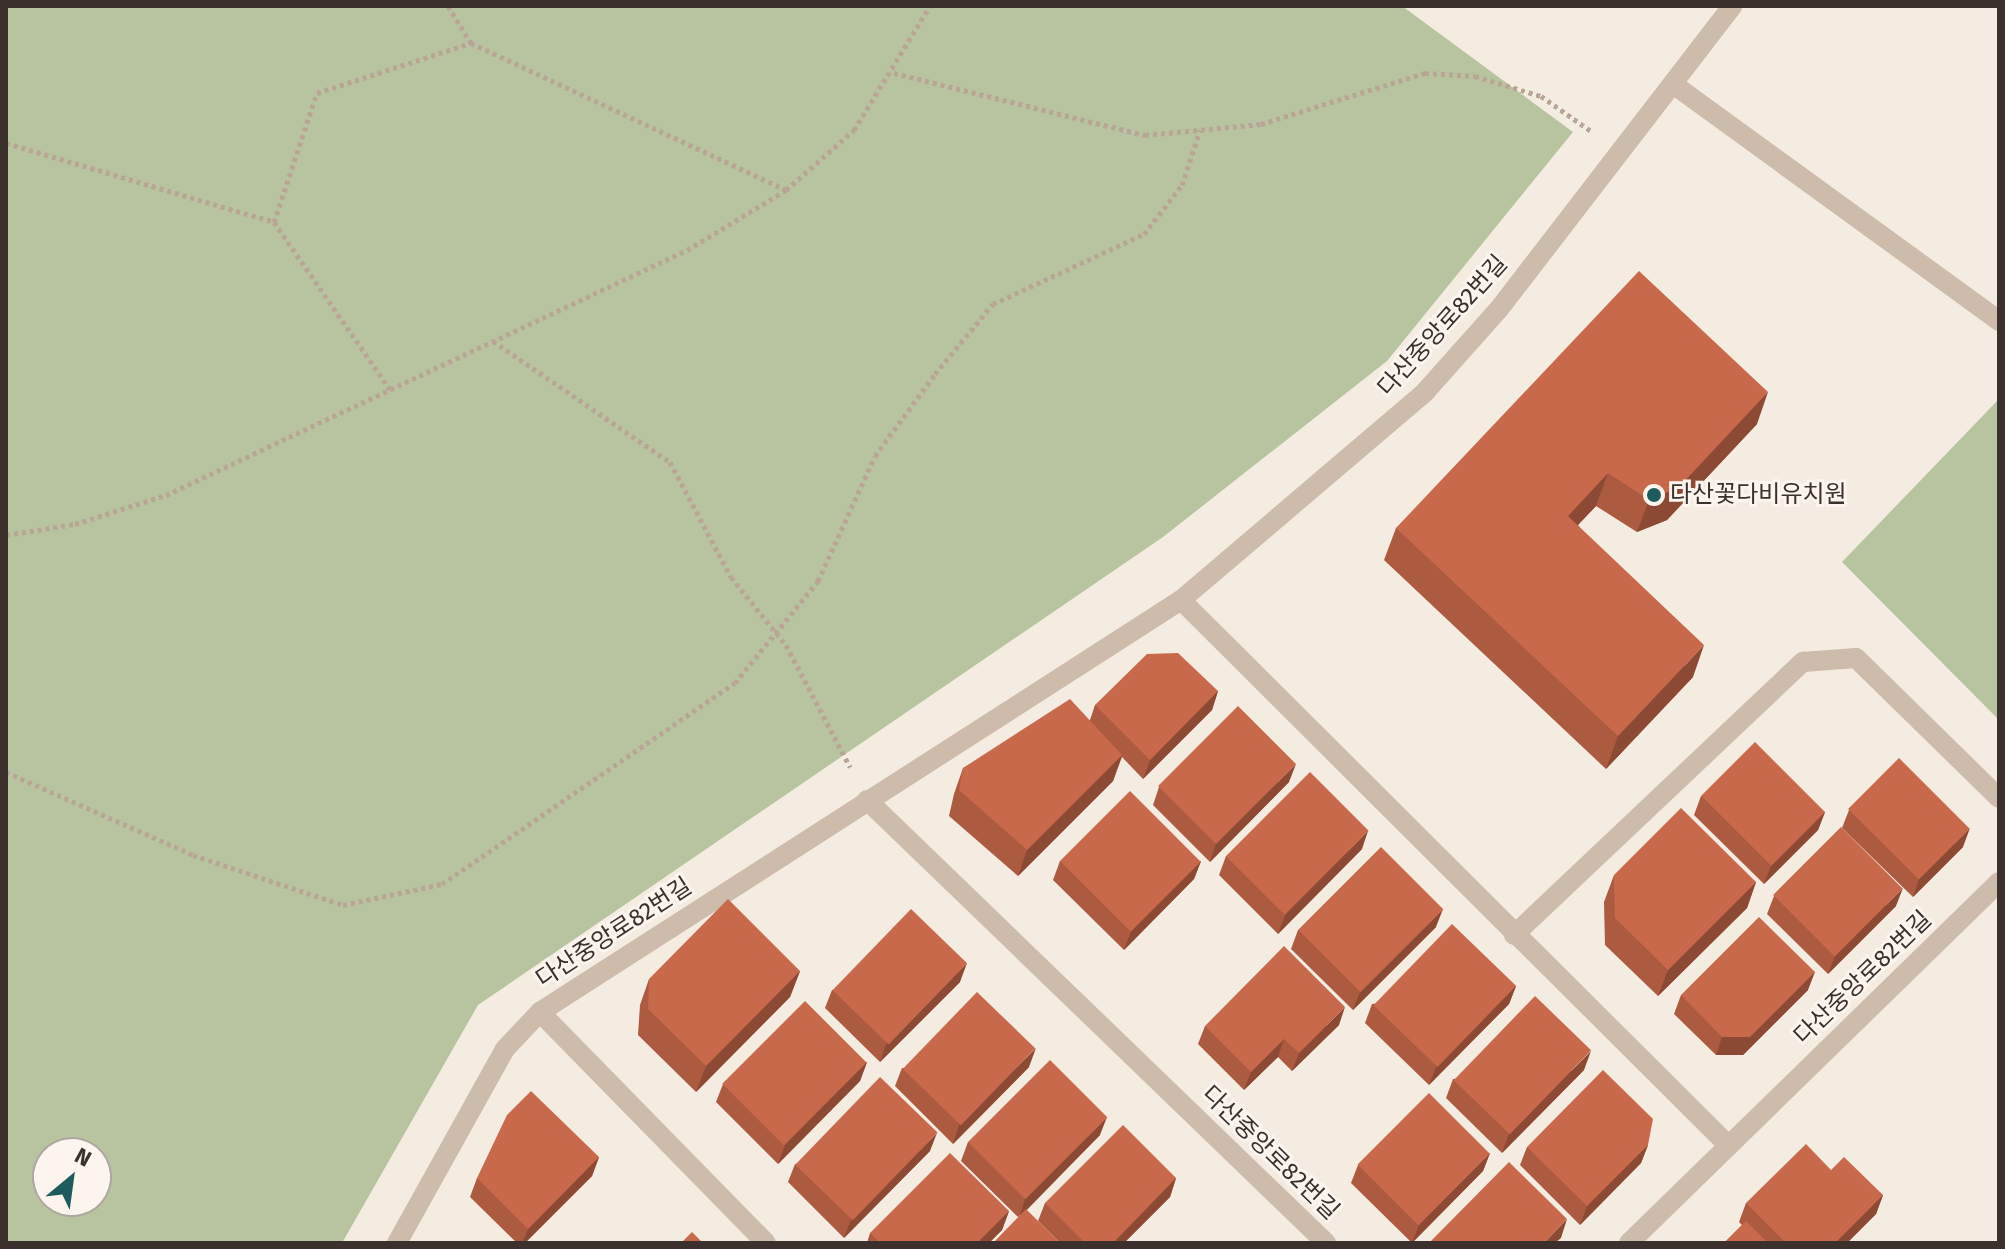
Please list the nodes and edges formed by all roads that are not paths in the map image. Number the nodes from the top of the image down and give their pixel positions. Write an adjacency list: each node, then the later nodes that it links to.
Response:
1 (1732, 6): 2 (street, 다산중앙로82번길)
2 (1673, 84): 3 (street); 4 (street, 다산중앙로82번길)
3 (1999, 321)
4 (1181, 600): 6 (street, 다산중앙로82번길); 8 (street)
5 (1999, 798): 8 (street)
6 (867, 800): 9 (street, 다산중앙로82번길); 13 (street, 다산중앙로82번길)
7 (1999, 882): 10 (street, 다산중앙로82번길)
8 (1514, 935): 10 (street)
9 (540, 1012): 11 (street); 12 (street, 다산중앙로82번길)
10 (1728, 1145): 14 (street, 다산중앙로82번길)
11 (397, 1243)
12 (766, 1243)
13 (1326, 1243)
14 (1629, 1243)

